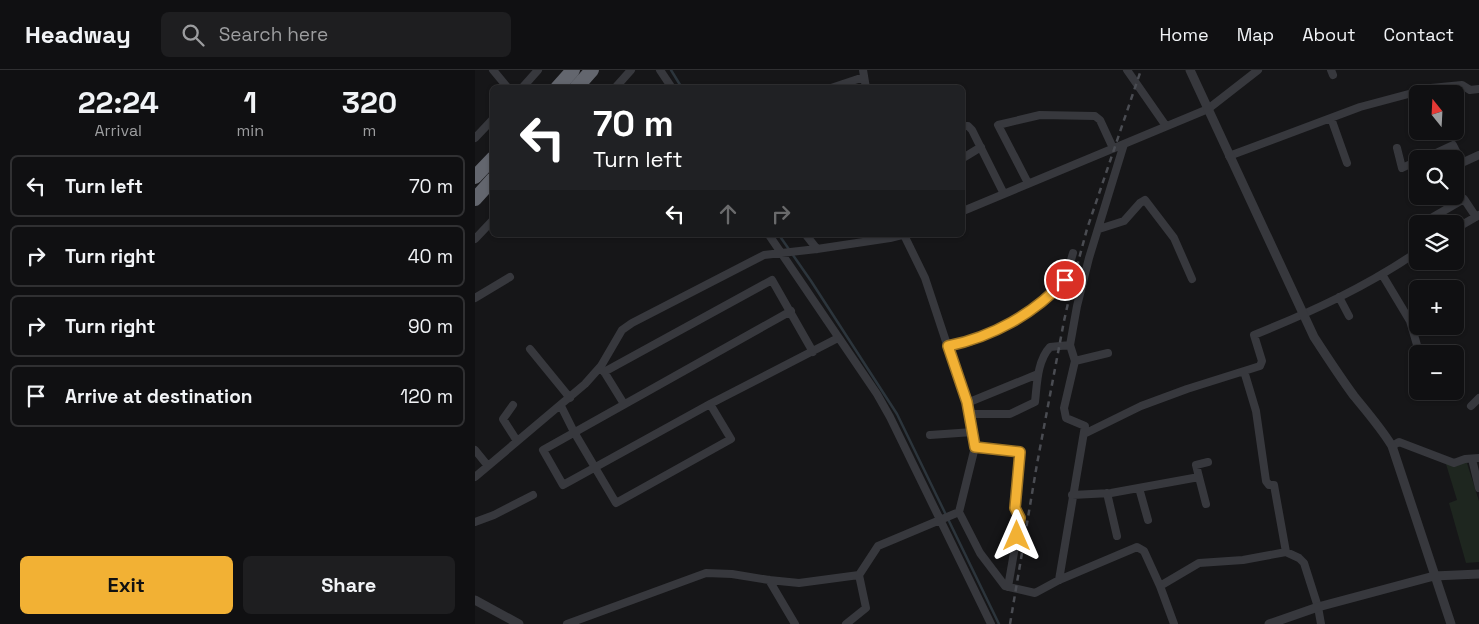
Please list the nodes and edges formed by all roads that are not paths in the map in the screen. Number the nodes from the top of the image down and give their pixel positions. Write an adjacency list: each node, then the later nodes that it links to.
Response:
1 (493, 70): 11 (street)
2 (538, 70): 12 (street)
3 (573, 70): 13 (highway)
4 (592, 70): 14 (highway)
5 (631, 70): 15 (street)
6 (661, 70): 16 (street)
7 (1127, 70): 23 (street)
8 (1190, 70): 19 (street)
9 (1258, 70): 19 (street)
10 (863, 73): 17 (street)
11 (505, 85)
12 (525, 85)
13 (560, 85)
14 (579, 85)
15 (618, 85)
16 (670, 85)
17 (837, 85)
18 (1479, 89): 20 (street)
19 (1208, 109): 23 (street); 32 (street)
20 (1331, 118): 32 (street); 36 (street)
21 (490, 122): 24 (street)
22 (965, 126): 26 (street)
23 (1166, 126): 25 (street)
24 (475, 138)
25 (1124, 144): 27 (street); 49 (street)
26 (981, 147): 33 (street); 41 (street)
27 (1113, 148): 40 (street); 40 (street)
28 (1397, 148): 37 (street)
29 (1442, 150): 30 (street)
30 (1455, 150)
31 (1479, 155): 35 (street)
32 (1229, 156): 66 (street)
33 (965, 157)
34 (490, 161): 38 (highway)
35 (1464, 162)
36 (1347, 163)
37 (1409, 165)
38 (475, 177)
39 (490, 182): 42 (highway)
40 (1028, 183): 41 (street)
41 (1004, 194): 43 (street)
42 (475, 199)
43 (965, 210)
44 (1436, 215): 45 (street)
45 (1477, 216): 47 (street)
46 (490, 223): 50 (street)
47 (1464, 224)
48 (475, 225): 50 (street)
49 (1099, 229): 62 (street); 69 (street)
50 (482, 232): 55 (street)
51 (770, 237): 57 (street)
52 (808, 237): 56 (street)
53 (894, 237): 56 (street)
54 (904, 237): 71 (street)
55 (475, 239)
56 (817, 249): 57 (street)
57 (779, 252): 68 (street); 76 (street)
58 (1073, 253): 71 (street)
59 (1409, 258): 60 (street)
60 (1383, 276): 64 (street); 70 (street)
61 (510, 277): 63 (street)
62 (1192, 279)
63 (475, 298)
64 (1339, 298): 66 (street); 67 (street)
65 (791, 311): 73 (street); 76 (street); 82 (street)
66 (1304, 315): 77 (street); 94 (street)
67 (1349, 316)
68 (838, 338): 73 (street); 110 (street)
69 (1070, 344): 75 (street); 78 (street)
70 (1417, 345)
71 (948, 346): 81 (street)
72 (529, 349): 79 (street)
73 (813, 352): 83 (street)
74 (1108, 353): 75 (street)
75 (1075, 361): 90 (street)
76 (602, 369): 79 (street); 82 (street)
77 (1244, 371): 90 (street); 113 (street)
78 (1038, 374): 81 (street); 87 (street)
79 (570, 398): 85 (street)
80 (1479, 398): 86 (street)
81 (967, 402): 87 (street)
82 (623, 404): 88 (street)
83 (710, 404): 99 (street); 99 (street)
84 (513, 406): 92 (street)
85 (561, 406): 88 (street); 92 (street)
86 (1471, 406)
87 (970, 414): 89 (street)
88 (574, 432): 99 (street); 99 (street)
89 (973, 432): 91 (street); 95 (street)
90 (1084, 434): 106 (street)
91 (930, 435)
92 (517, 442): 98 (street)
93 (476, 445): 98 (street)
94 (1392, 446): 96 (street); 116 (street)
95 (975, 447): 108 (street); 120 (street)
96 (1475, 458): 103 (street)
97 (1208, 462): 101 (street)
98 (488, 466): 100 (street)
99 (595, 467)
100 (475, 477)
101 (1199, 477): 102 (street); 107 (street)
102 (1139, 488): 104 (street); 109 (street)
103 (1479, 488)
104 (1107, 493): 106 (street); 112 (street)
105 (533, 495): 111 (street)
106 (1073, 495): 118 (street)
107 (1206, 504)
108 (959, 512): 110 (street); 120 (street)
109 (1148, 520)
110 (941, 521): 115 (street); 127 (street)
111 (475, 522)
112 (1117, 536)
113 (1286, 552): 119 (street); 122 (street)
114 (1479, 574): 116 (street)
115 (859, 575): 117 (street); 123 (street)
116 (1434, 576): 122 (street); 131 (street)
117 (769, 580): 125 (street); 126 (street)
118 (1059, 580): 119 (street); 120 (street)
119 (1160, 586): 128 (street)
120 (1008, 587)
121 (475, 600): 124 (street)
122 (1318, 607): 129 (street); 130 (street)
123 (849, 623)
124 (519, 624)
125 (567, 624)
126 (795, 624)
127 (991, 624)
128 (1174, 624)
129 (1269, 624)
130 (1321, 624)
131 (1451, 624)

